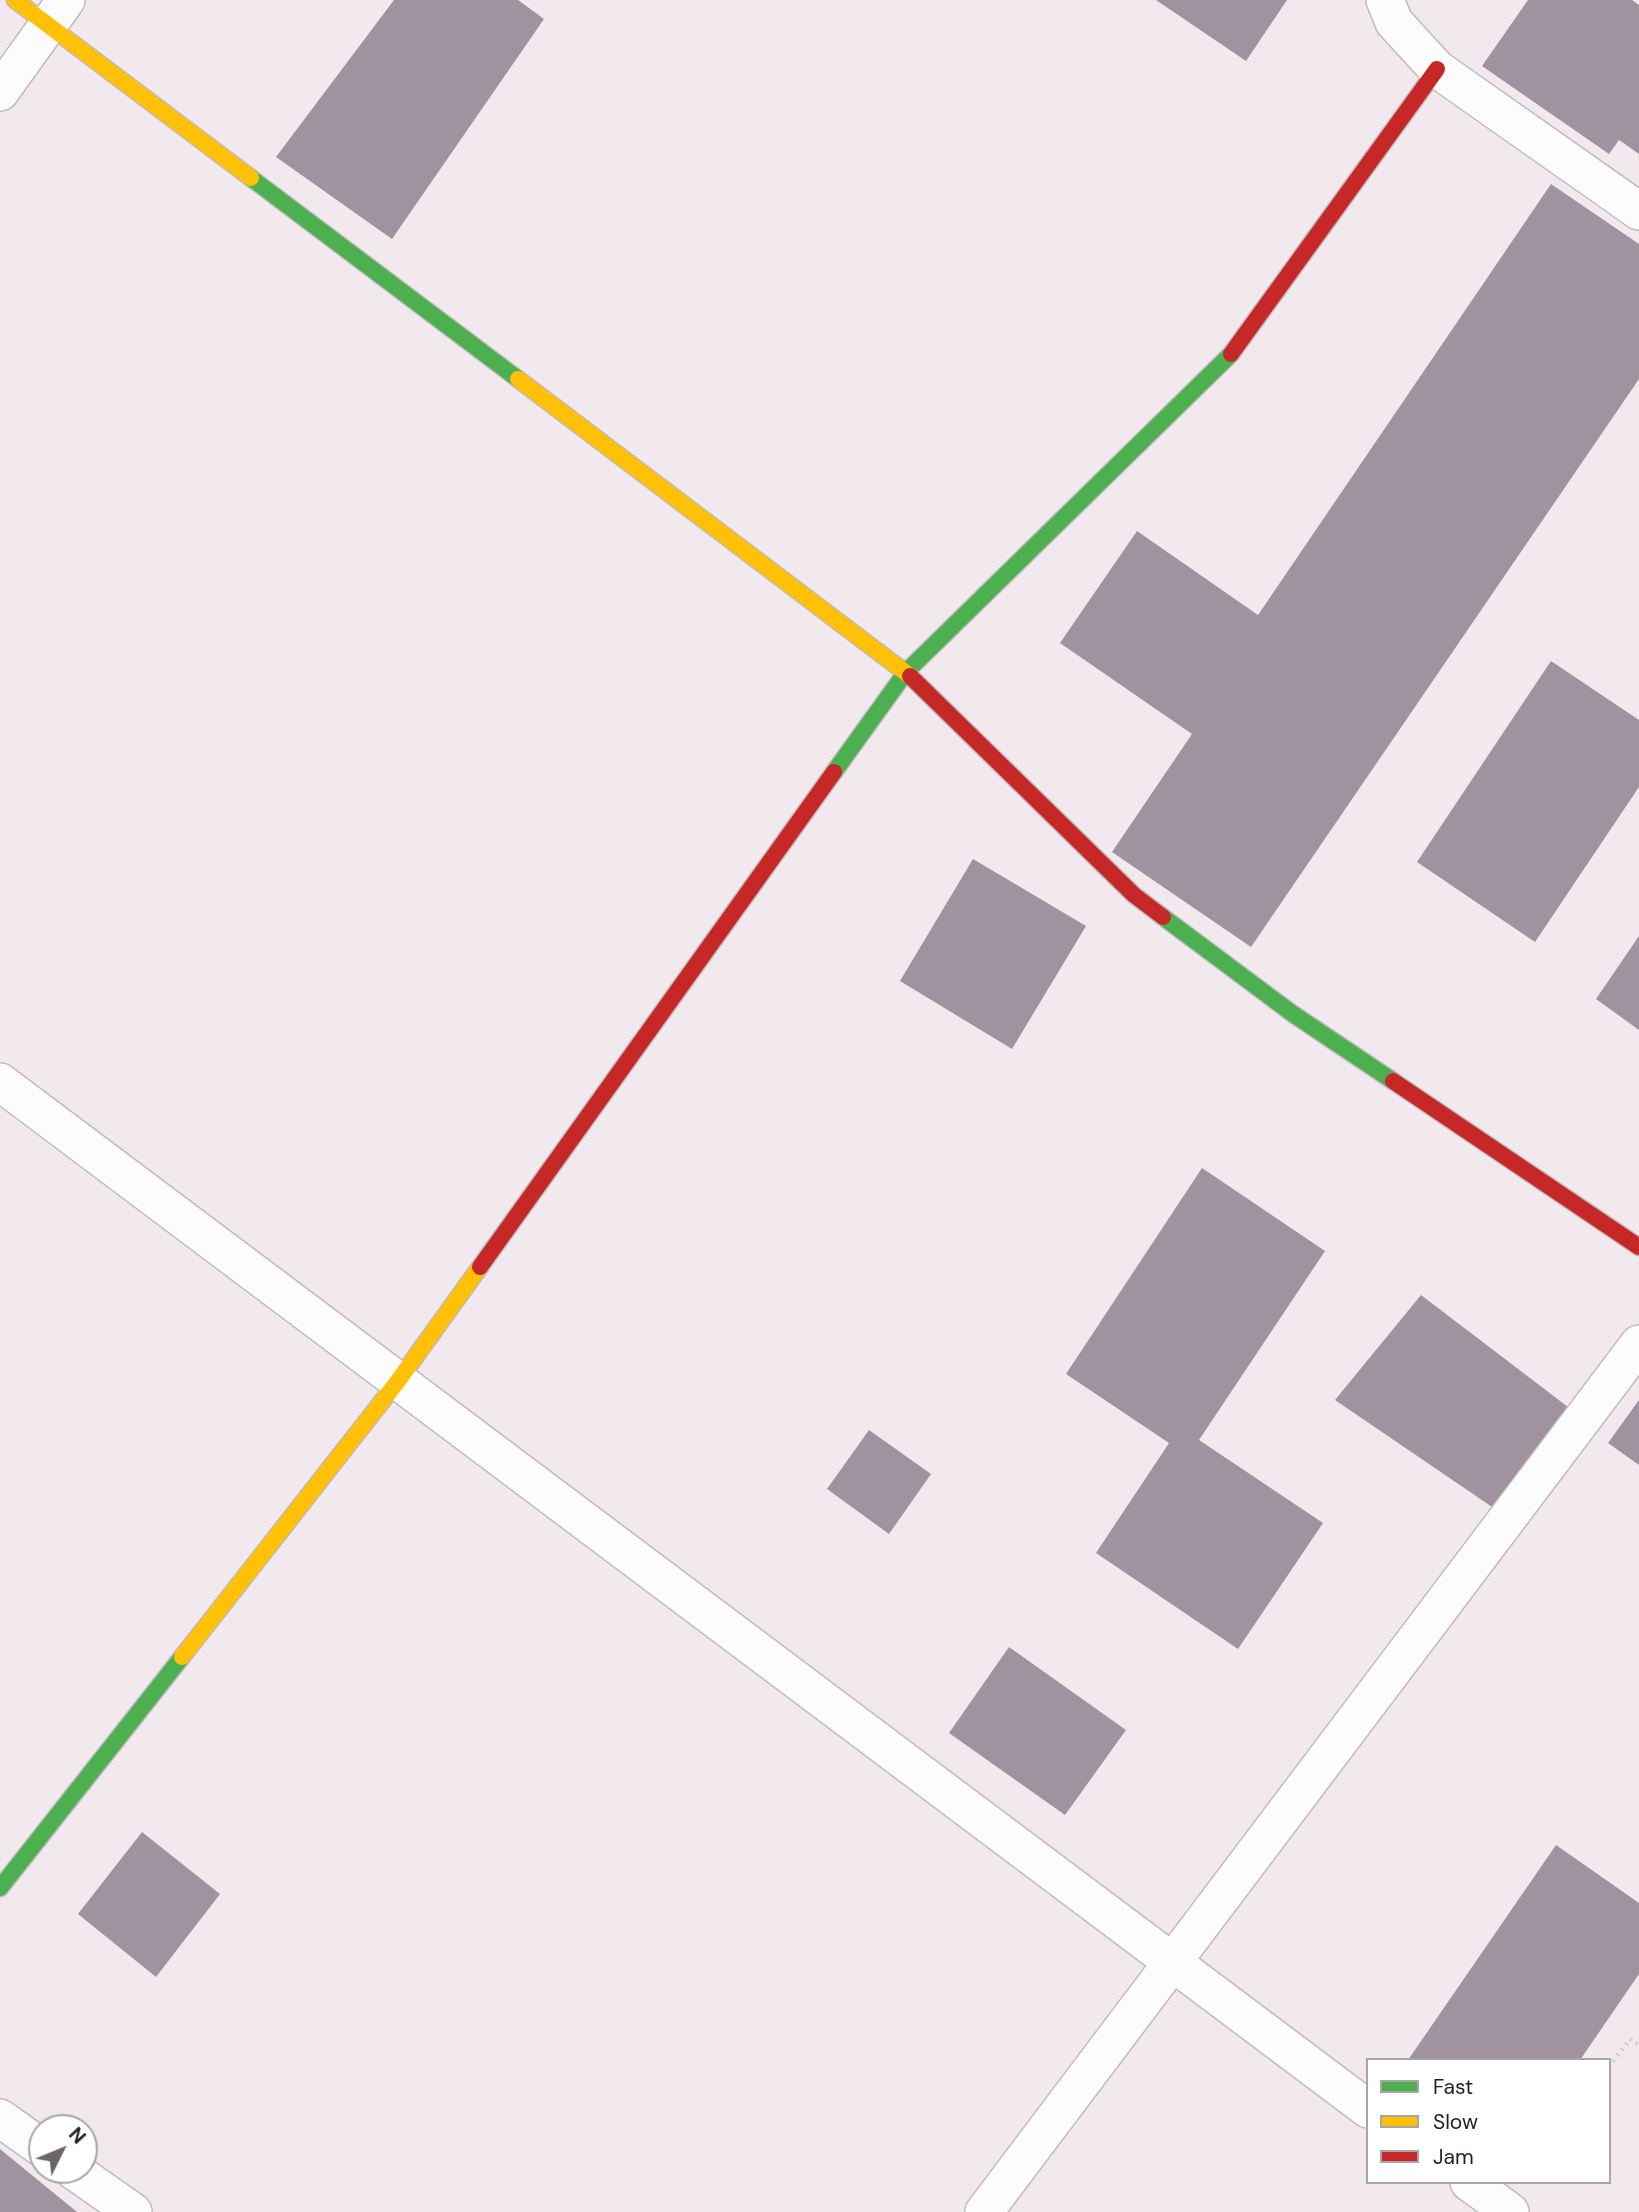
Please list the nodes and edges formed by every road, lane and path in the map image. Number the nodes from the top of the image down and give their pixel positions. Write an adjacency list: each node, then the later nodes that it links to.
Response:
1 (15, 0): 3 (street)
2 (1385, 0): 4 (street)
3 (57, 12): 5 (street); 7 (street)
4 (1437, 69): 6 (street); 7 (street)
5 (0, 92)
6 (1639, 211)
7 (906, 672): 9 (street); 11 (street)
8 (0, 1082): 11 (street)
9 (1639, 1247)
10 (1639, 1343): 13 (street)
11 (398, 1381): 12 (street); 13 (street)
12 (0, 1888)
13 (1172, 1962): 16 (street); 22 (street)
14 (1639, 2045): 15 (path)
15 (1611, 2064)
16 (1366, 2108)
17 (0, 2118): 18 (street)
18 (28, 2138)
19 (94, 2184): 21 (street)
20 (1472, 2184): 23 (street)
21 (133, 2212)
22 (984, 2212)
23 (1510, 2212)

